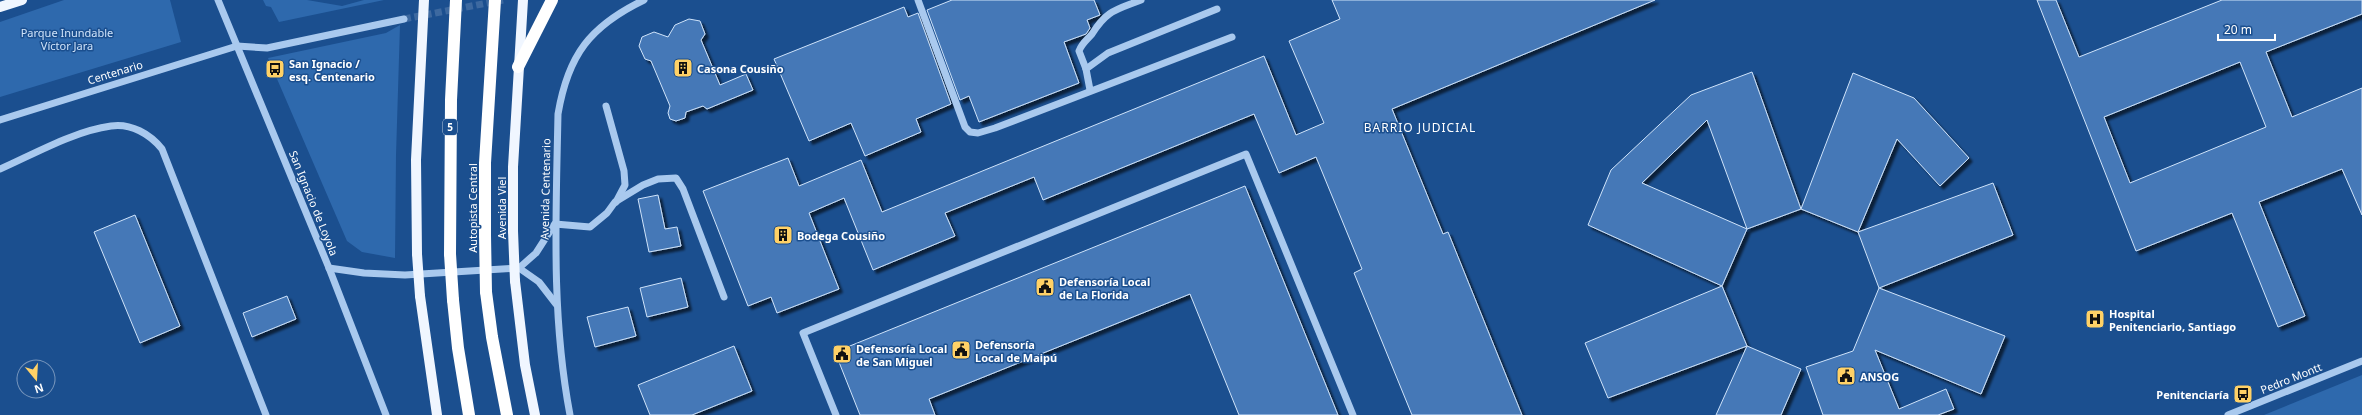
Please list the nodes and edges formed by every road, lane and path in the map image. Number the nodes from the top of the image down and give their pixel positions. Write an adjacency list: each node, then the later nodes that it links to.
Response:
1 (22, 0): 11 (main road)
2 (218, 0): 15 (street, San Ignacio de Loyola)
3 (424, 0): 31 (main road, bridge)
4 (456, 0): 32 (highway, Autopista Central / 5, bridge)
5 (495, 0): 33 (highway, Autopista Central, bridge)
6 (523, 0): 16 (main road, Avenida Viel)
7 (552, 0): 16 (highway)
8 (644, 0): 23 (street, Avenida Centenario)
9 (918, 0): 18 (street)
10 (1141, 0): 17 (street)
11 (4, 4)
12 (1217, 10): 17 (street)
13 (404, 19): 15 (street)
14 (1232, 37): 18 (street)
15 (237, 46): 20 (street, Centenario); 24 (street, San Ignacio de Loyola)
16 (518, 68): 34 (main road, Avenida Viel, bridge)
17 (1086, 69): 18 (street)
18 (1090, 90)
19 (606, 106): 22 (street)
20 (0, 120)
21 (0, 169): 29 (street)
22 (615, 202): 23 (street); 26 (street)
23 (555, 224): 25 (street); 27 (street, Avenida Centenario)
24 (329, 268): 25 (street); 30 (street, San Ignacio de Loyola)
25 (519, 268): 27 (street)
26 (724, 297)
27 (556, 304): 35 (street, Avenida Centenario)
28 (2362, 361): 38 (street, Pedro Montt)
29 (266, 415)
30 (386, 415)
31 (437, 415)
32 (469, 415)
33 (507, 415)
34 (535, 415)
35 (570, 415)
36 (836, 415): 37 (street)
37 (1353, 415)
38 (2228, 415)

